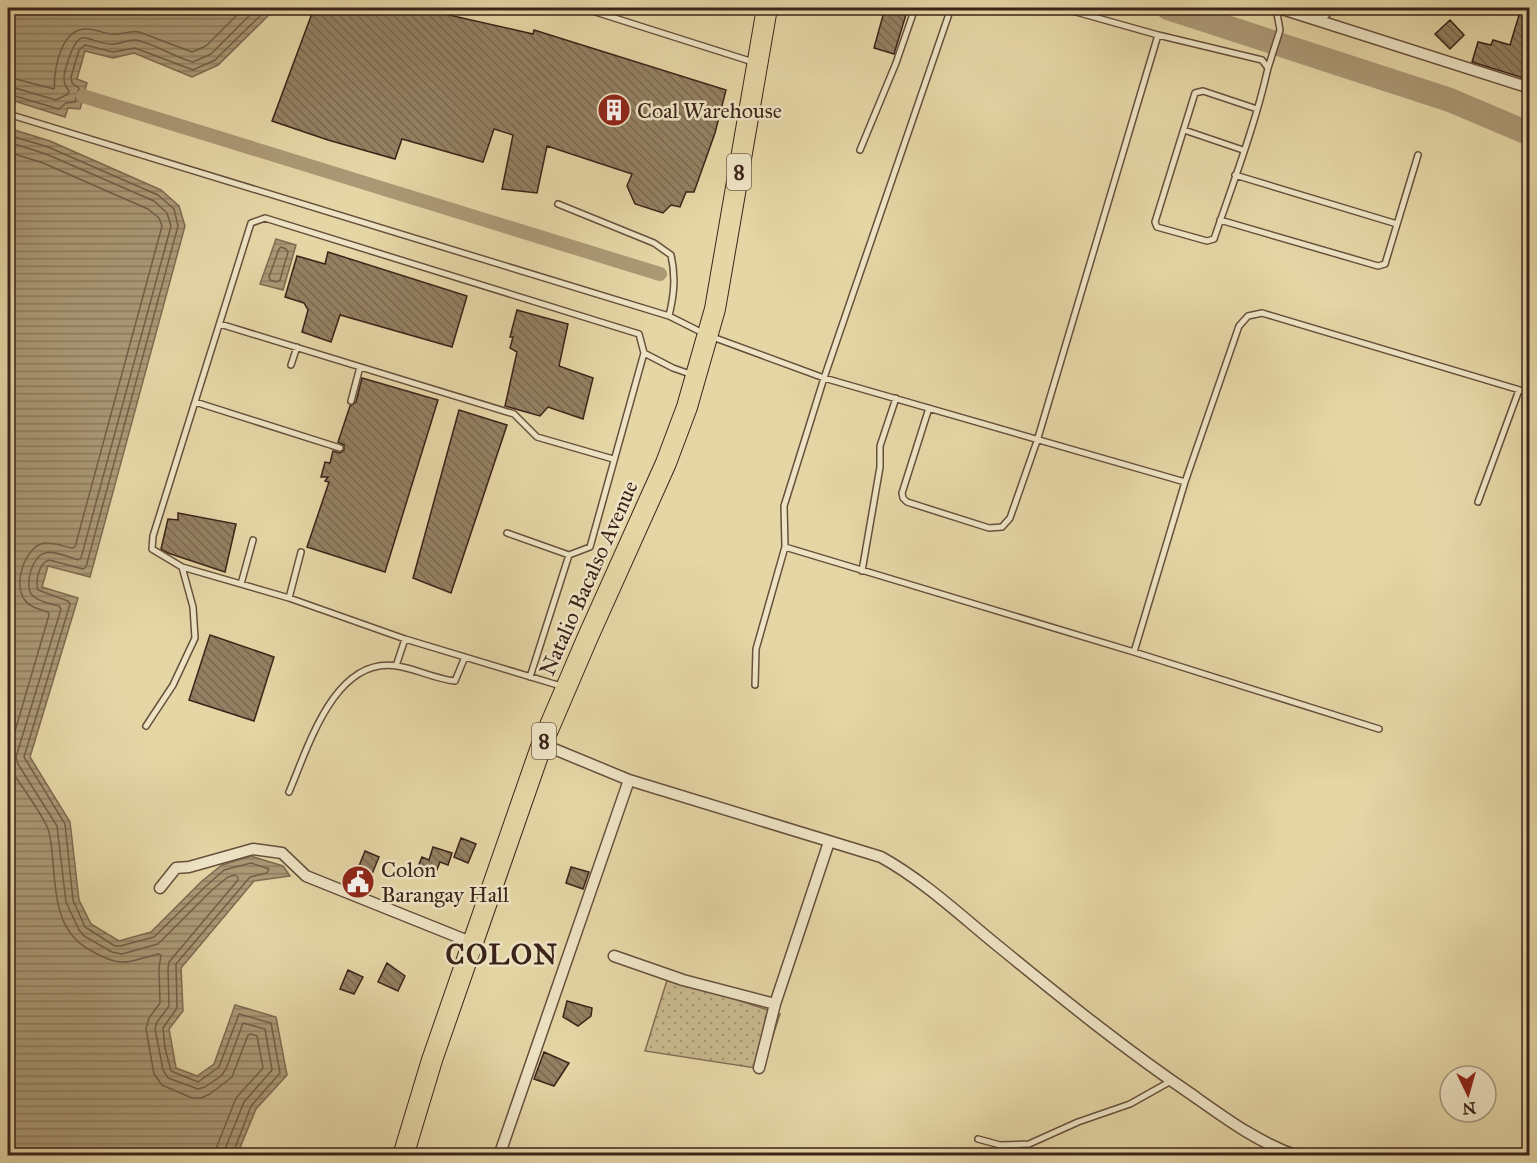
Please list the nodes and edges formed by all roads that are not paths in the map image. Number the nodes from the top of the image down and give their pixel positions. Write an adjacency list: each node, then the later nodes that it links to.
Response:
1 (583, 8): 10 (lane)
2 (767, 8): 10 (highway, Natalio Bacalso Avenue / 8)
3 (915, 8): 16 (lane)
4 (951, 8): 31 (lane)
5 (1062, 8): 9 (lane)
6 (1278, 8): 8 (street); 11 (lane)
7 (1330, 8): 8 (street)
8 (1318, 20): 12 (street)
9 (1158, 35): 11 (lane); 38 (lane)
10 (758, 63): 25 (highway, Natalio Bacalso Avenue / 8)
11 (1268, 68): 13 (lane)
12 (1530, 88)
13 (1257, 109): 15 (lane); 17 (lane)
14 (8, 114): 23 (lane)
15 (1184, 130): 17 (lane); 21 (lane)
16 (860, 150)
17 (1243, 150): 19 (lane)
18 (1418, 155): 22 (lane)
19 (1235, 175): 21 (lane); 22 (lane)
20 (558, 204): 23 (lane)
21 (1220, 220): 22 (lane)
22 (1397, 224)
23 (669, 316): 25 (lane)
24 (220, 324): 26 (lane); 27 (lane); 36 (lane)
25 (707, 335): 30 (highway, Natalio Bacalso Avenue / 8); 31 (lane)
26 (297, 347): 28 (lane); 29 (lane)
27 (644, 353): 30 (lane); 40 (lane)
28 (291, 365)
29 (360, 367): 35 (lane); 40 (lane)
30 (696, 375): 58 (highway, Natalio Bacalso Avenue / 8)
31 (824, 378): 34 (lane); 45 (lane)
32 (1519, 390): 33 (lane); 41 (lane); 42 (lane)
33 (1530, 393)
34 (896, 398): 37 (lane); 49 (lane)
35 (351, 401)
36 (195, 402): 39 (lane); 48 (lane)
37 (929, 408): 38 (lane); 38 (lane)
38 (1037, 441): 41 (lane)
39 (340, 448)
40 (613, 459): 47 (lane)
41 (1185, 482): 53 (lane)
42 (1478, 502)
43 (507, 533): 47 (lane)
44 (253, 540): 50 (lane)
45 (785, 547): 49 (lane); 57 (lane)
46 (301, 552): 51 (lane)
47 (569, 555): 56 (lane)
48 (182, 567): 50 (lane); 59 (lane)
49 (862, 571): 53 (lane)
50 (241, 584): 51 (lane)
51 (289, 598): 52 (lane)
52 (405, 639): 54 (lane); 55 (lane)
53 (1134, 652): 60 (lane)
54 (465, 657): 55 (lane); 56 (lane)
55 (396, 666): 63 (lane)
56 (530, 677): 58 (lane)
57 (755, 685)
58 (566, 688): 61 (highway, Natalio Bacalso Avenue / 8)
59 (146, 726)
60 (1379, 729)
61 (542, 744): 62 (street); 66 (highway, Natalio Bacalso Avenue / 8)
62 (629, 780): 64 (street); 73 (street)
63 (289, 792)
64 (829, 842): 68 (street); 70 (street)
65 (160, 888): 66 (street)
66 (474, 944): 72 (highway, Natalio Bacalso Avenue / 8)
67 (614, 956): 68 (street)
68 (774, 1004): 69 (street)
69 (759, 1068)
70 (1171, 1081): 71 (lane); 74 (street)
71 (978, 1139)
72 (403, 1155)
73 (499, 1155)
74 (1297, 1155)

